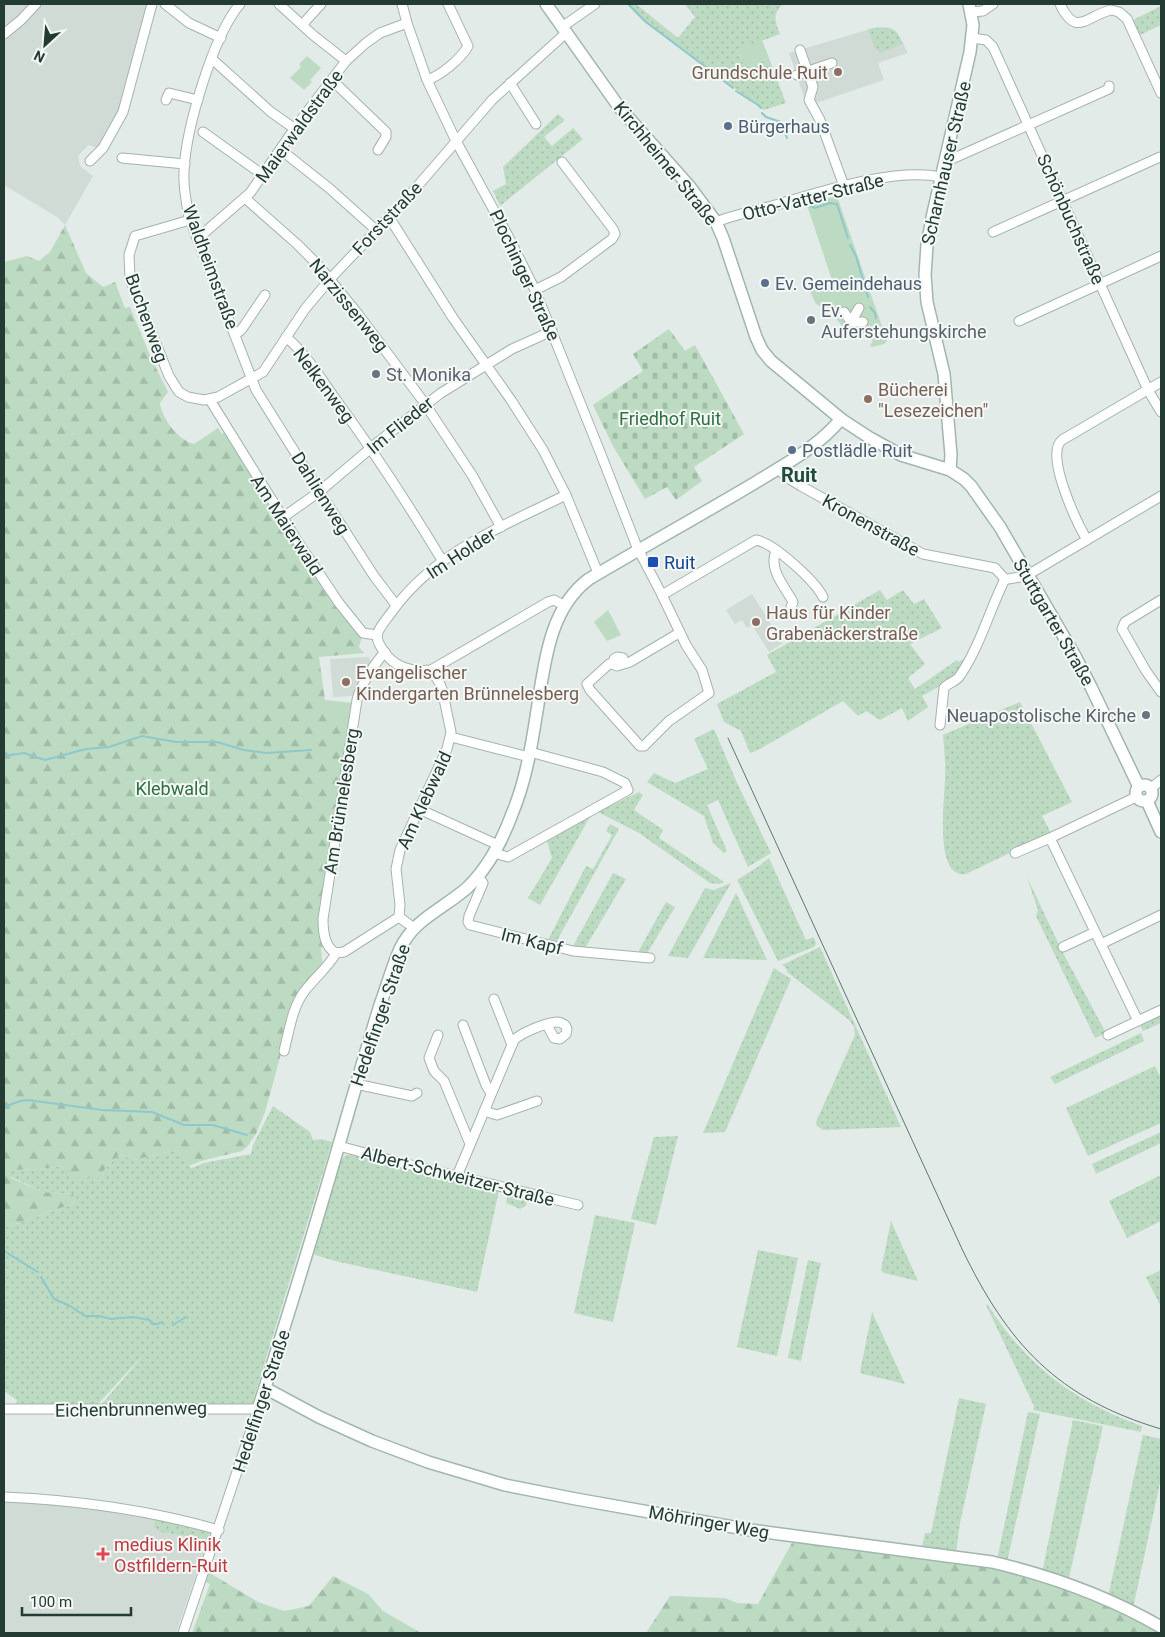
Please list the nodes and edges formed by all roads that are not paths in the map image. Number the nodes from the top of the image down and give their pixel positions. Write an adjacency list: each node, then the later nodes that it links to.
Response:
1 (36, 4): 17 (street)
2 (152, 4): 43 (street)
3 (165, 4): 18 (street)
4 (240, 4): 18 (street, Waldheimstraße)
5 (279, 4): 15 (street)
6 (321, 4): 15 (street)
7 (402, 4): 14 (street, Plochinger Straße)
8 (448, 4): 27 (street)
9 (546, 4): 16 (street, Kirchheimer Straße)
10 (595, 4): 16 (street, Forststraße)
11 (993, 4): 13 (street)
12 (1060, 4): 30 (street)
13 (970, 8): 19 (street, Scharnhauser Straße)
14 (407, 23): 22 (street, Maierwaldstraße); 27 (street, Plochinger Straße)
15 (302, 25): 22 (street)
16 (564, 30): 28 (street, Forststraße); 53 (street, Kirchheimer Straße)
17 (4, 34)
18 (221, 38): 21 (street, Waldheimstraße)
19 (972, 38): 34 (street, Schönbuchstraße); 42 (street, Scharnhauser Straße)
20 (800, 50): 24 (street)
21 (212, 59): 32 (street, Waldheimstraße); 35 (street)
22 (346, 61): 26 (street, Maierwaldstraße)
23 (832, 63): 24 (street)
24 (807, 71): 25 (street); 48 (street)
25 (797, 74)
26 (332, 80): 35 (street, Maierwaldstraße); 39 (street)
27 (427, 80): 37 (street, Plochinger Straße)
28 (510, 83): 33 (street); 37 (street, Forststraße)
29 (1108, 86): 34 (street)
30 (1161, 93)
31 (166, 100): 32 (street)
32 (198, 100): 45 (street, Waldheimstraße)
33 (536, 124)
34 (1028, 125): 42 (street); 50 (street, Schönbuchstraße)
35 (295, 129): 38 (street, Maierwaldstraße)
36 (203, 132): 46 (street)
37 (456, 141): 51 (street, Forststraße); 60 (street, Plochinger Straße)
38 (281, 150): 46 (street, Maierwaldstraße); 54 (street)
39 (378, 150)
40 (1160, 157): 50 (street)
41 (122, 158): 45 (street)
42 (946, 159): 47 (street, Scharnhauser Straße)
43 (90, 161)
44 (562, 162): 60 (street)
45 (185, 164): 52 (street, Waldheimstraße)
46 (263, 175): 49 (street, Maierwaldstraße)
47 (941, 177): 48 (street, Otto-Vatter-Straße); 78 (street, Scharnhauser Straße)
48 (844, 186): 53 (street, Otto-Vatter-Straße)
49 (246, 199): 56 (street, Maierwaldstraße); 58 (street, Narzissenweg)
50 (1062, 201): 55 (street); 59 (street, Schönbuchstraße)
51 (389, 217): 54 (street, Forststraße); 68 (street)
52 (190, 220): 56 (street, Waldheimstraße); 72 (street, Buchenweg)
53 (716, 222): 75 (street, Kirchheimer Straße)
54 (376, 230): 58 (street, Forststraße)
55 (993, 232)
56 (197, 238): 66 (street, Waldheimstraße)
57 (1161, 256): 59 (street)
58 (330, 279): 67 (street, Forststraße); 73 (street, Narzissenweg)
59 (1100, 284): 64 (street); 71 (street, Schönbuchstraße)
60 (535, 290): 65 (street, Plochinger Straße)
61 (265, 295): 66 (street)
62 (860, 308): 63 (street)
63 (844, 312)
64 (1019, 321)
65 (552, 331): 68 (street, Im Flieder); 85 (street, Plochinger Straße)
66 (235, 335): 69 (street, Waldheimstraße)
67 (286, 337): 69 (street, Forststraße); 76 (street, Nelkenweg)
68 (485, 365): 73 (street, Im Flieder); 80 (street)
69 (252, 378): 72 (street, Forststraße); 79 (street, Dahlienweg)
70 (1161, 382): 71 (street)
71 (1148, 390): 74 (street, Schönbuchstraße); 84 (street)
72 (210, 400): 82 (street, Am Maierwald)
73 (425, 405): 76 (street, Im Flieder); 83 (street, Narzissenweg)
74 (1161, 412)
75 (841, 419): 77 (street, Hedelfinger Straße); 78 (street, Kirchheimer Straße)
76 (371, 448): 79 (street, Im Flieder); 87 (street, Nelkenweg)
77 (778, 468): 85 (street, Hedelfinger Straße); 90 (street, Kronenstraße)
78 (950, 470): 89 (street, Stuttgarter Straße)
79 (319, 492): 82 (street, Im Flieder); 94 (street, Dahlienweg)
80 (566, 495): 83 (street, Im Holder); 88 (street)
81 (1161, 496): 84 (street)
82 (282, 518): 98 (street, Am Maierwald)
83 (501, 527): 87 (street, Im Holder)
84 (1086, 540): 89 (street)
85 (638, 551): 88 (street, Hedelfinger Straße); 91 (street, Plochinger Straße)
86 (776, 551): 91 (street); 92 (street); 96 (street)
87 (442, 560): 94 (street, Im Holder)
88 (598, 573): 95 (street, Hedelfinger Straße)
89 (1027, 575): 90 (street); 106 (street, Stuttgarter Straße)
90 (1005, 579): 102 (street)
91 (662, 595): 97 (street, Plochinger Straße)
92 (822, 597)
93 (1161, 600): 101 (street)
94 (396, 605): 98 (street, Im Holder)
95 (565, 606): 100 (street); 104 (street, Hedelfinger Straße)
96 (791, 606)
97 (679, 633): 97 (street, Plochinger Straße)
98 (377, 636): 99 (street)
99 (385, 652): 100 (street); 119 (street, Am Brünnelesberg)
100 (430, 670): 103 (street, Am Klebwald)
101 (1161, 692)
102 (940, 725)
103 (451, 737): 104 (street); 107 (street, Am Klebwald)
104 (529, 754): 110 (street, Hedelfinger Straße); 110 (street)
105 (1161, 780): 106 (street)
106 (1143, 793): 108 (street, Stuttgarter Straße); 109 (street)
107 (419, 809): 110 (street); 114 (street, Am Klebwald)
108 (1161, 832)
109 (1050, 838): 111 (street); 116 (street)
110 (496, 849): 112 (street, Hedelfinger Straße)
111 (1015, 853)
112 (478, 876): 115 (street, Hedelfinger Straße); 120 (street, Im Kapf)
113 (1161, 916): 117 (street)
114 (399, 917): 115 (street); 119 (street)
115 (414, 928): 130 (street, Hedelfinger Straße)
116 (1095, 932): 117 (street); 118 (street)
117 (1101, 944): 123 (street)
118 (1063, 947)
119 (336, 953): 129 (street)
120 (650, 958)
121 (494, 999): 128 (street)
122 (1161, 1010): 123 (street)
123 (1138, 1021): 127 (street)
124 (463, 1025): 132 (street)
125 (547, 1025): 128 (street)
126 (438, 1035): 135 (street)
127 (1108, 1035)
128 (512, 1045): 132 (street)
129 (284, 1051)
130 (356, 1084): 131 (street); 136 (street, Hedelfinger Straße)
131 (417, 1093)
132 (491, 1093): 134 (street)
133 (537, 1100): 134 (street)
134 (484, 1111): 135 (street)
135 (470, 1144): 137 (street)
136 (339, 1146): 137 (street, Albert-Schweitzer-Straße); 139 (street, Hedelfinger Straße)
137 (457, 1176): 138 (street, Albert-Schweitzer-Straße)
138 (578, 1205)
139 (265, 1388): 141 (street, Hedelfinger Straße); 144 (street, Möhringer Weg)
140 (4, 1409): 141 (street, Eichenbrunnenweg)
141 (258, 1409): 143 (street, Hedelfinger Straße)
142 (4, 1497): 143 (street)
143 (219, 1530): 145 (street, Hedelfinger Straße)
144 (1161, 1627)
145 (183, 1633)

